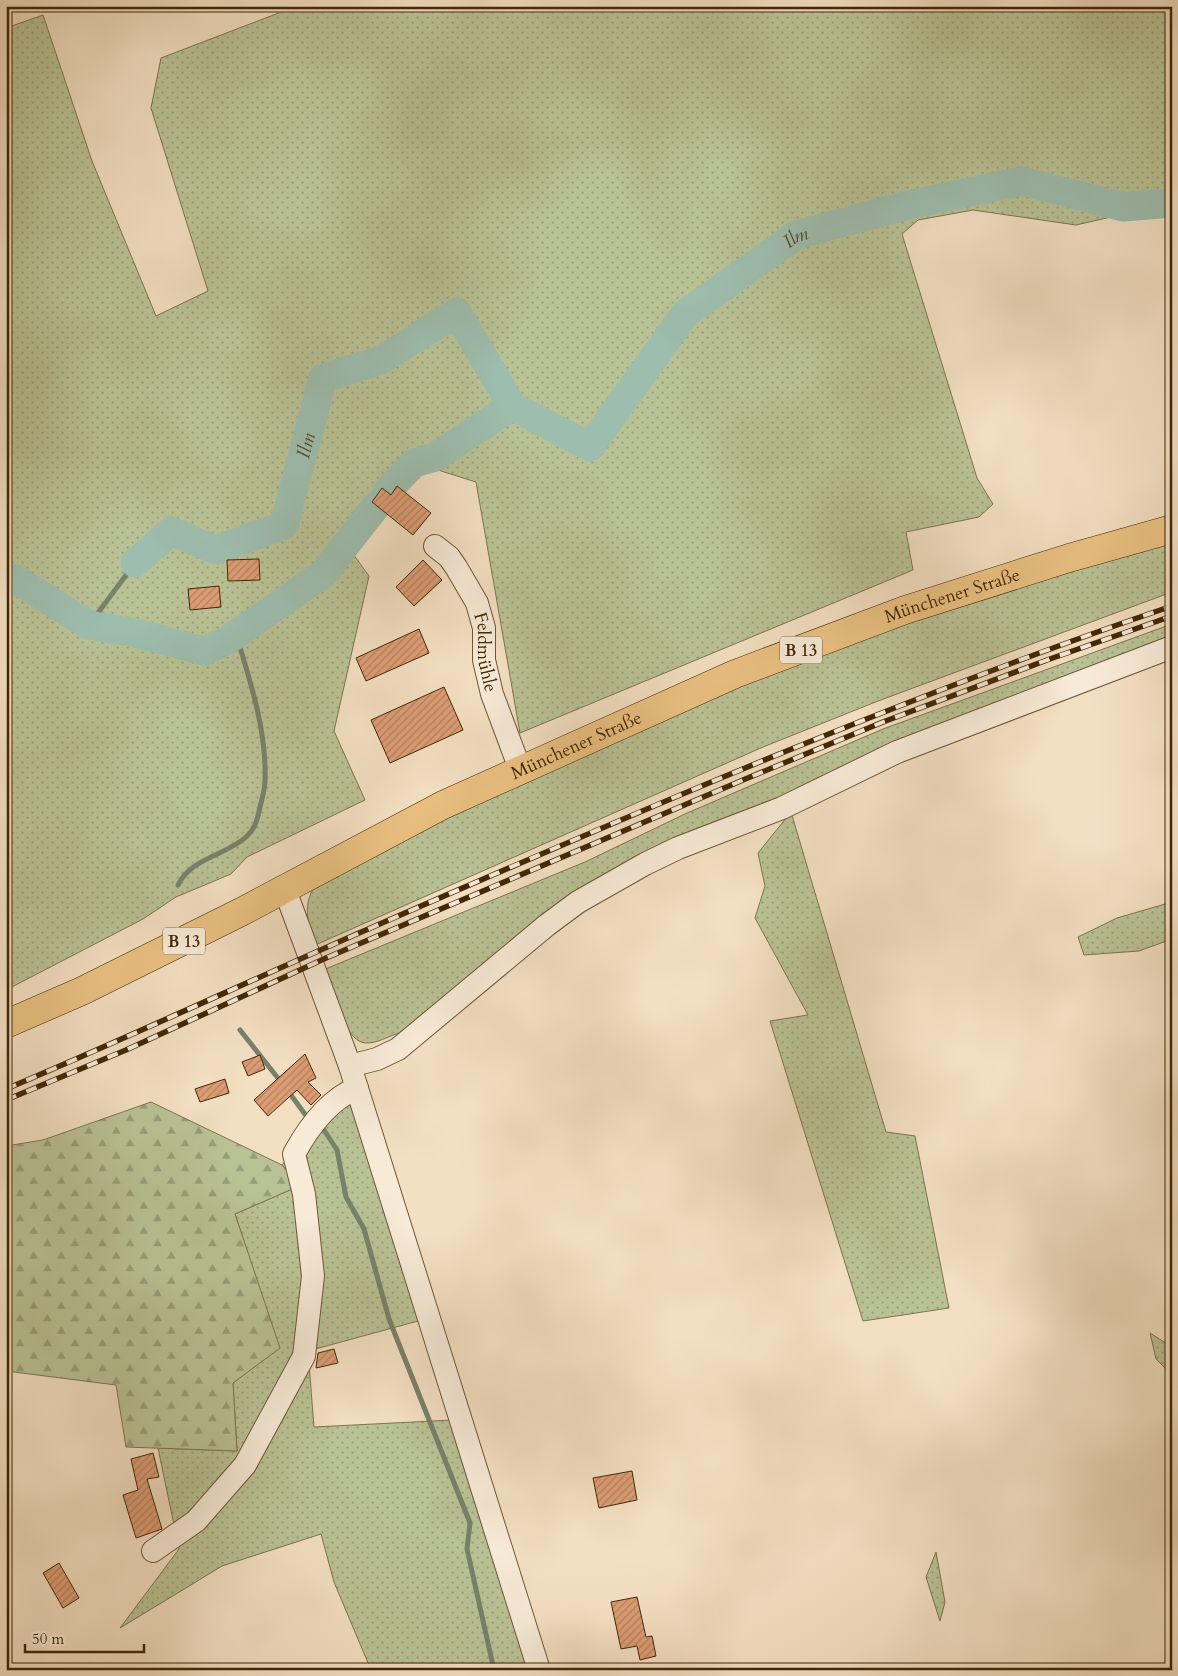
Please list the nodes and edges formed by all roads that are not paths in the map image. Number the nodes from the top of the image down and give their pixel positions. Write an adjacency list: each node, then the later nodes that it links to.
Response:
1 (1172, 529): 4 (main road, Münchener Straße / B 13)
2 (435, 546): 4 (street, Feldmühle)
3 (1172, 646): 7 (street)
4 (520, 769): 5 (main road, Münchener Straße / B 13)
5 (285, 890): 6 (main road, Münchener Straße / B 13); 7 (street)
6 (6, 1024)
7 (350, 1066): 8 (street)
8 (357, 1088): 9 (street); 10 (street)
9 (153, 1551)
10 (539, 1670)

